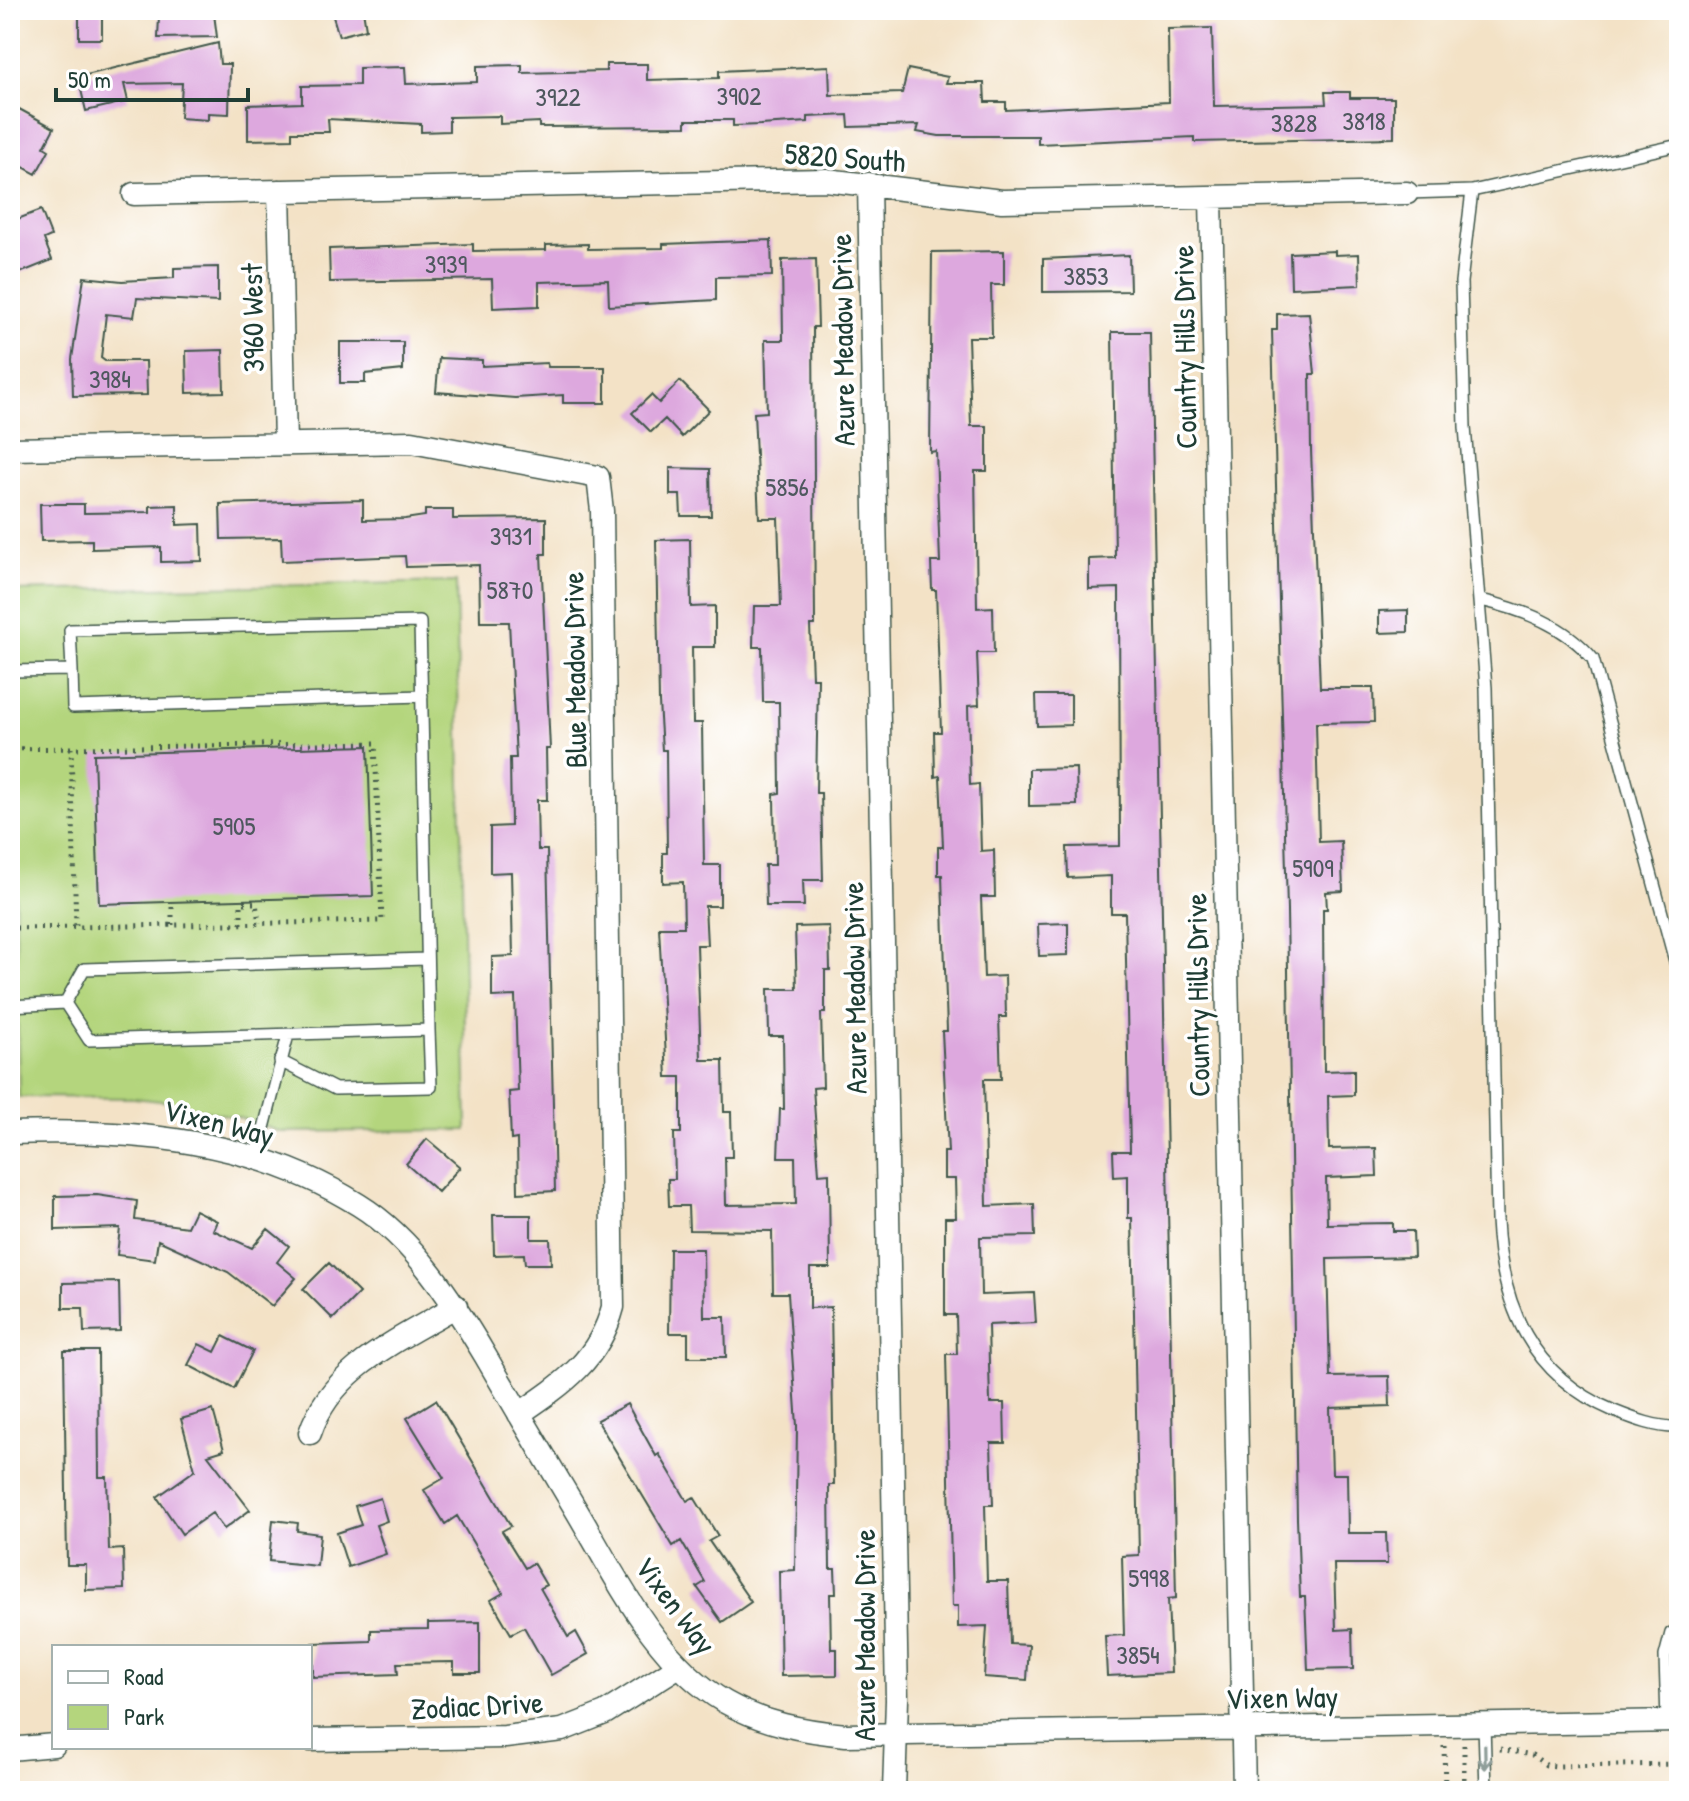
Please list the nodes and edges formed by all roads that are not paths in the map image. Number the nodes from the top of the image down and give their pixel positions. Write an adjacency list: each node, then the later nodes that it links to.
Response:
1 (1679, 145): 4 (lane)
2 (869, 184): 3 (street, 5820 South); 7 (street, 5820 South); 32 (street, Azure Meadow Drive)
3 (279, 191): 6 (street, 5820 South); 8 (street, 3960 West)
4 (1472, 191): 5 (lane); 10 (lane)
5 (1407, 193): 7 (street, 5820 South)
6 (134, 194)
7 (1211, 197): 31 (street, Country Hills Drive)
8 (285, 443): 9 (street, Blue Meadow Drive); 24 (street, Blue Meadow Drive)
9 (10, 449)
10 (1481, 600): 15 (lane); 25 (lane)
11 (72, 670): 12 (lane); 13 (lane); 13 (lane)
12 (10, 671)
13 (422, 696): 14 (lane)
14 (427, 959): 16 (lane); 18 (lane)
15 (1679, 976)
16 (65, 1003): 17 (lane); 19 (lane)
17 (10, 1006)
18 (429, 1030): 19 (lane); 20 (lane)
19 (288, 1035): 20 (lane)
20 (280, 1061): 22 (lane)
21 (10, 1133): 22 (street, Vixen Way)
22 (256, 1159): 23 (street, Vixen Way)
23 (456, 1306): 24 (street, Vixen Way); 26 (street)
24 (519, 1414): 28 (street, Vixen Way)
25 (1679, 1427)
26 (310, 1433)
27 (1679, 1631): 29 (lane)
28 (679, 1666): 32 (street, Vixen Way); 33 (street, Zodiac Drive)
29 (1673, 1721): 30 (street, Vixen Way)
30 (1484, 1724): 31 (street, Vixen Way); 38 (lane, one-way to 38)
31 (1243, 1728): 32 (street, Vixen Way); 37 (street, Country Hills Drive)
32 (896, 1733): 36 (street, Azure Meadow Drive)
33 (312, 1740)
34 (52, 1745): 35 (street)
35 (10, 1749)
36 (894, 1791)
37 (1244, 1791)
38 (1486, 1791)

